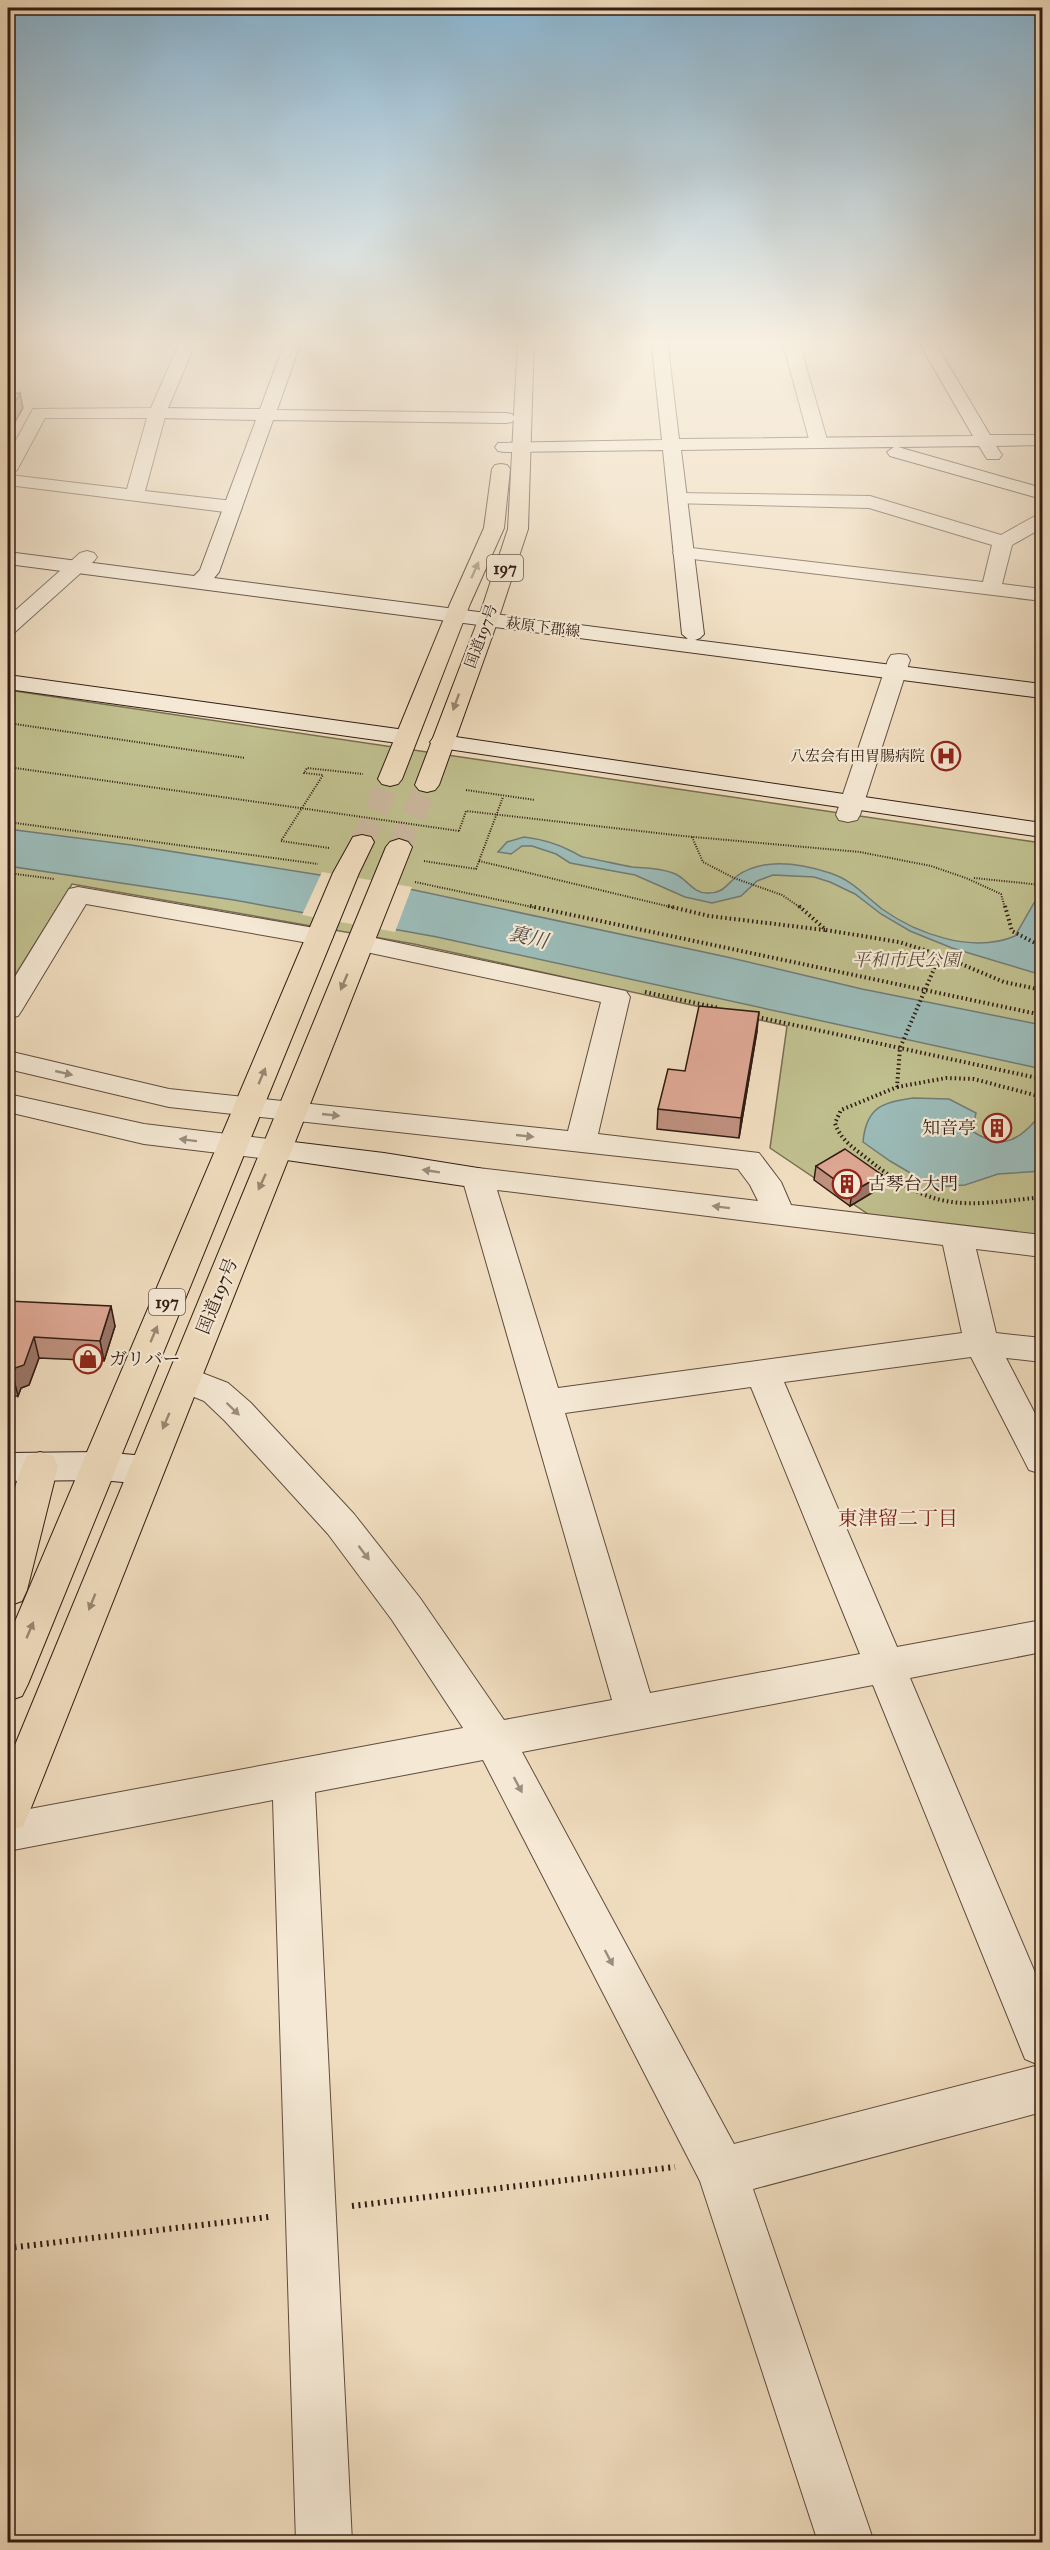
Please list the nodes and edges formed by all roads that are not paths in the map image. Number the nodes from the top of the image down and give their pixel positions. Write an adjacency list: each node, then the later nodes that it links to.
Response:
1 (145, 458): 11 (street)
2 (251, 458): 13 (street)
3 (510, 458): 23 (highway, 国道197号 / 197, one-way to 3)
4 (514, 458): 24 (highway, 国道197号 / 197)
5 (672, 458): 12 (street)
6 (916, 458): 9 (street)
7 (995, 458): 9 (street)
8 (8, 480): 11 (street)
9 (1011, 485): 10 (street)
10 (1042, 494)
11 (135, 495): 13 (street)
12 (677, 499): 15 (street); 17 (street)
13 (233, 507): 20 (street)
14 (1042, 520): 15 (street)
15 (1003, 542): 21 (street)
16 (8, 547): 19 (street, 萩原下郡線)
17 (683, 554): 21 (street); 26 (street)
18 (8, 558): 19 (street, 萩原下郡線)
19 (82, 562): 20 (street, 萩原下郡線); 25 (street)
20 (204, 578): 23 (street, 萩原下郡線)
21 (991, 589): 22 (street)
22 (1042, 595)
23 (458, 610): 24 (street, 萩原下郡線); 31 (highway, 国道197号 / 197)
24 (489, 614): 26 (street, 萩原下郡線); 27 (street, 萩原下郡線); 32 (highway, 国道197号 / 197, one-way to 32)
25 (8, 628)
26 (693, 634): 27 (street, 萩原下郡線)
27 (897, 666): 28 (street, 萩原下郡線); 30 (street, 萩原下郡線); 35 (street)
28 (1042, 678)
29 (8, 682): 31 (street)
30 (1042, 692)
31 (405, 737): 33 (highway, 国道197号 / 197)
32 (442, 742): 34 (highway, 国道197号 / 197); 35 (street)
33 (390, 779)
34 (427, 785)
35 (850, 809): 36 (street)
36 (1042, 830)
37 (362, 842): 39 (highway, 197)
38 (409, 854): 40 (highway, 国道197号 / 197)
39 (323, 929): 41 (street); 44 (highway, 197, one-way to 39)
40 (364, 936): 45 (highway, 国道197号 / 197, one-way to 45); 46 (street)
41 (8, 1010)
42 (8, 1060): 44 (street, one-way to 44)
43 (8, 1103): 47 (street, one-way to 43)
44 (249, 1107): 45 (street); 47 (highway, 197)
45 (293, 1111): 46 (street, one-way to 46); 48 (highway, 国道197号 / 197)
46 (581, 1142): 50 (street)
47 (233, 1145): 48 (street); 60 (highway, 197, one-way to 47)
48 (277, 1150): 49 (street, one-way to 48); 56 (highway, 国道197号 / 197, one-way to 56)
49 (478, 1178): 50 (street, one-way to 49); 57 (street)
50 (779, 1214): 51 (street)
51 (957, 1235): 52 (street); 53 (street)
52 (1042, 1246)
53 (981, 1343): 54 (street); 55 (street); 58 (street)
54 (1042, 1350)
55 (763, 1373): 57 (street); 64 (street)
56 (184, 1379): 61 (highway, 国道197号 / 197, one-way to 61); 67 (street, one-way to 67)
57 (544, 1403): 66 (street)
58 (1042, 1460)
59 (24, 1466): 60 (street); 62 (highway)
60 (100, 1466): 61 (street); 65 (highway, 197, one-way to 60)
61 (146, 1470): 69 (highway, 国道197号 / 197, one-way to 69)
62 (8, 1590)
63 (1042, 1636): 64 (street)
64 (885, 1665): 66 (street); 71 (street)
65 (8, 1684)
66 (636, 1713): 67 (street)
67 (494, 1740): 68 (street); 73 (street, one-way to 73)
68 (292, 1778): 70 (street); 74 (street)
69 (8, 1813)
70 (8, 1832)
71 (1042, 2043)
72 (1042, 2088): 73 (street)
73 (719, 2167): 75 (street)
74 (324, 2542)
75 (846, 2542)

